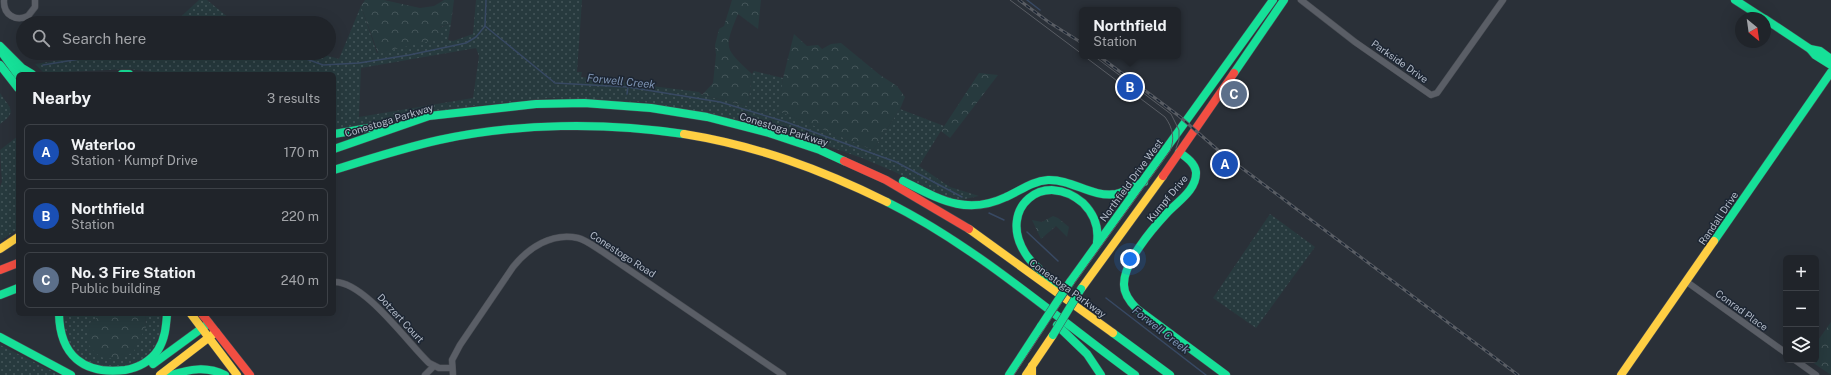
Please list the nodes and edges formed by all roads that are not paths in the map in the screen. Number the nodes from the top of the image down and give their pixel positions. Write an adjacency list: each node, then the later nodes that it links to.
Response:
1 (4, 0): 9 (street)
2 (35, 0): 11 (street)
3 (1273, 0): 17 (main road, Northfield Drive West)
4 (1284, 0): 19 (main road)
5 (1301, 0): 6 (street, Parkside Drive)
6 (1503, 0)
7 (1735, 0): 10 (main road)
8 (0, 5): 9 (street)
9 (6, 11): 12 (street)
10 (1753, 12)
11 (27, 16)
12 (16, 17)
13 (1771, 24): 15 (main road)
14 (0, 46): 23 (main road)
15 (1810, 49): 18 (main road); 21 (main road)
16 (0, 50): 22 (main road)
17 (1229, 59): 19 (main road); 26 (main road, Northfield Drive West)
18 (1831, 59)
19 (1242, 60): 28 (main road)
20 (0, 65): 25 (main road)
21 (1831, 65)
22 (16, 72)
23 (29, 72)
24 (1831, 72): 41 (main road, Randall Drive)
25 (16, 85)
26 (1193, 110): 28 (main road); 34 (main road, Northfield Drive West)
27 (429, 116): 29 (main road); 30 (main road, Conestoga Parkway); 32 (main road, Conestoga Parkway)
28 (1203, 117): 31 (main road)
29 (336, 134)
30 (336, 148)
31 (1179, 152): 58 (main road, bridge); 76 (main road, Kumpf Drive)
32 (841, 159): 34 (main road); 52 (main road, Conestoga Parkway)
33 (336, 169): 42 (main road)
34 (1144, 182): 36 (main road, Northfield Drive West)
35 (16, 238): 37 (main road)
36 (1097, 242): 52 (main road); 70 (main road, Northfield Drive West, bridge)
37 (0, 249)
38 (16, 264): 39 (main road)
39 (0, 270)
40 (336, 282): 57 (street, Dotzert Court)
41 (1687, 282): 55 (street, Conrad Place); 77 (main road, Randall Drive)
42 (1011, 283): 73 (main road); 74 (main road)
43 (16, 289): 44 (main road)
44 (0, 295)
45 (59, 316): 59 (main road)
46 (167, 316): 59 (main road)
47 (193, 316): 50 (main road)
48 (204, 316): 49 (main road)
49 (209, 323): 50 (main road); 51 (main road)
50 (202, 328): 54 (main road); 59 (main road)
51 (216, 332): 54 (main road); 66 (main road)
52 (1114, 334): 75 (main road, Conestoga Parkway)
53 (0, 337): 61 (main road)
54 (209, 337): 62 (main road); 65 (main road)
55 (1783, 351)
56 (1799, 363): 78 (street)
57 (434, 366): 60 (street); 67 (street)
58 (1032, 366): 71 (main road); 72 (main road)
59 (143, 368)
60 (452, 368): 68 (street); 69 (street, Conestogo Road)
61 (71, 375)
62 (160, 375)
63 (171, 375): 64 (main road)
64 (225, 375)
65 (237, 375)
66 (250, 375)
67 (425, 375)
68 (454, 375)
69 (783, 375)
70 (1009, 375)
71 (1026, 375)
72 (1032, 375)
73 (1101, 375)
74 (1135, 375)
75 (1170, 375)
76 (1226, 375)
77 (1621, 375)
78 (1816, 375)

